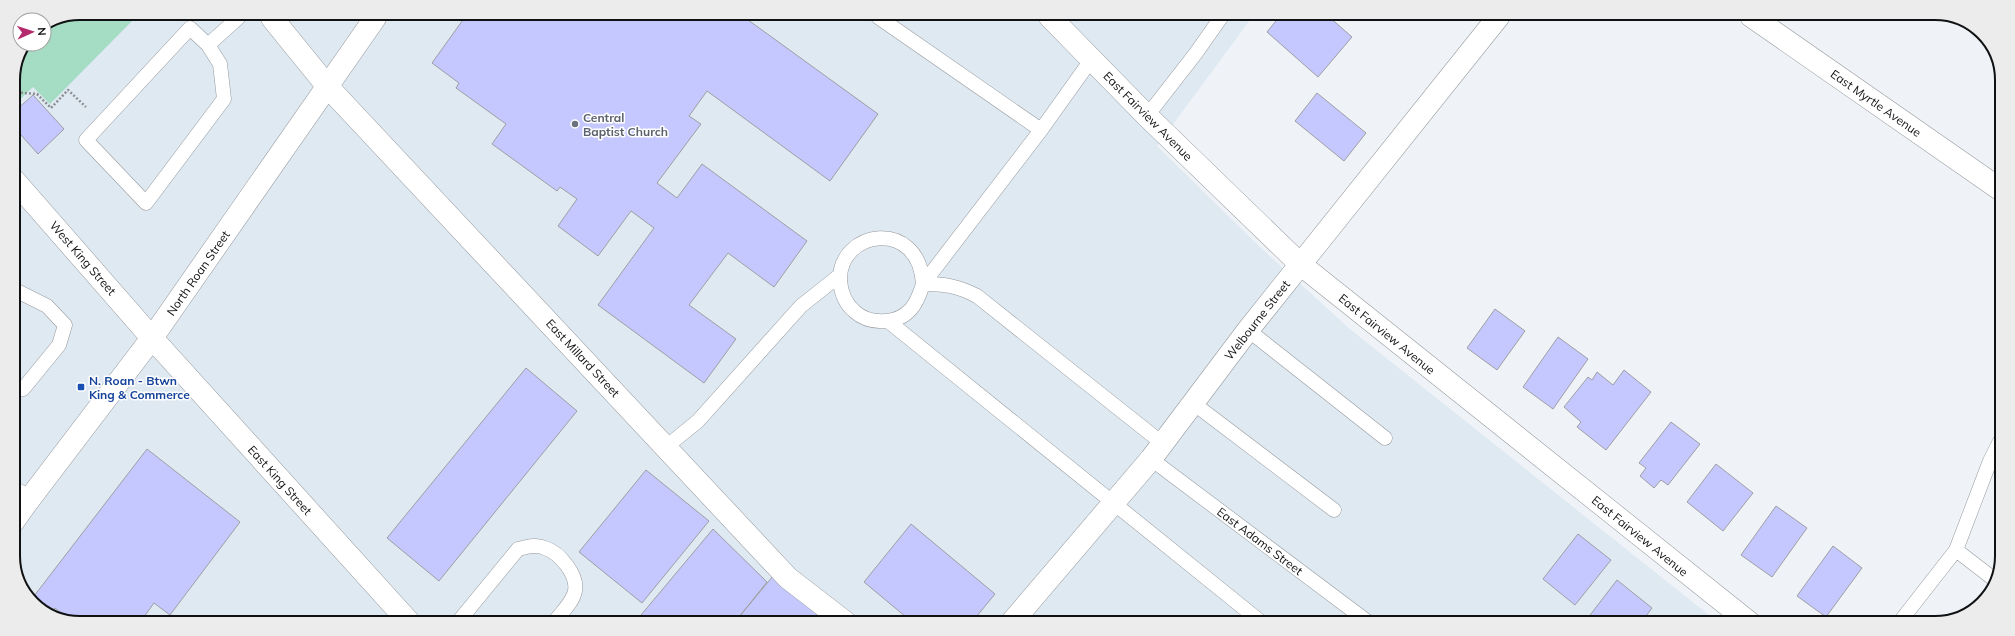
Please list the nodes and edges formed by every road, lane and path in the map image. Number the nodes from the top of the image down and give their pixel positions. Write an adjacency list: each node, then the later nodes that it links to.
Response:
1 (236, 20): 9 (lane)
2 (274, 20): 11 (street, East Millard Street)
3 (374, 20): 11 (street, North Roan Street)
4 (882, 20): 15 (lane)
5 (1053, 20): 10 (street, East Fairview Avenue)
6 (1214, 20): 13 (lane)
7 (1496, 20): 18 (street, Welbourne Street)
8 (1757, 20): 16 (street, East Myrtle Avenue)
9 (208, 45): 14 (lane); 14 (lane)
10 (1091, 60): 13 (street, East Fairview Avenue); 15 (lane)
11 (328, 87): 24 (street, North Roan Street); 28 (street, East Millard Street)
12 (20, 93): 14 (path)
13 (1147, 116): 18 (street, East Fairview Avenue)
14 (102, 123)
15 (1041, 130): 20 (lane)
16 (1995, 186)
17 (20, 192): 24 (street, West King Street)
18 (1300, 264): 23 (street, Welbourne Street); 43 (street, East Fairview Avenue)
19 (840, 275): 20 (lane); 22 (lane); 28 (lane)
20 (923, 284): 22 (lane); 29 (lane, East Adams Street)
21 (20, 292): 25 (lane)
22 (888, 321): 32 (lane)
23 (1248, 330): 26 (street, Welbourne Street); 27 (lane)
24 (152, 338): 31 (street, North Roan Street); 36 (street, East King Street)
25 (20, 389)
26 (1193, 404): 29 (street, Welbourne Street); 33 (lane)
27 (1385, 438)
28 (666, 447): 39 (street, East Millard Street)
29 (1156, 451): 32 (street, Welbourne Street); 42 (lane, East Adams Street)
30 (1995, 451): 34 (lane)
31 (20, 496)
32 (1113, 504): 40 (street, Welbourne Street); 41 (lane)
33 (1334, 510)
34 (1956, 550): 35 (lane); 44 (lane)
35 (1991, 577)
36 (403, 616)
37 (463, 616): 38 (lane)
38 (559, 616)
39 (837, 616)
40 (1017, 616)
41 (1253, 616)
42 (1351, 616)
43 (1741, 616)
44 (1904, 616)

